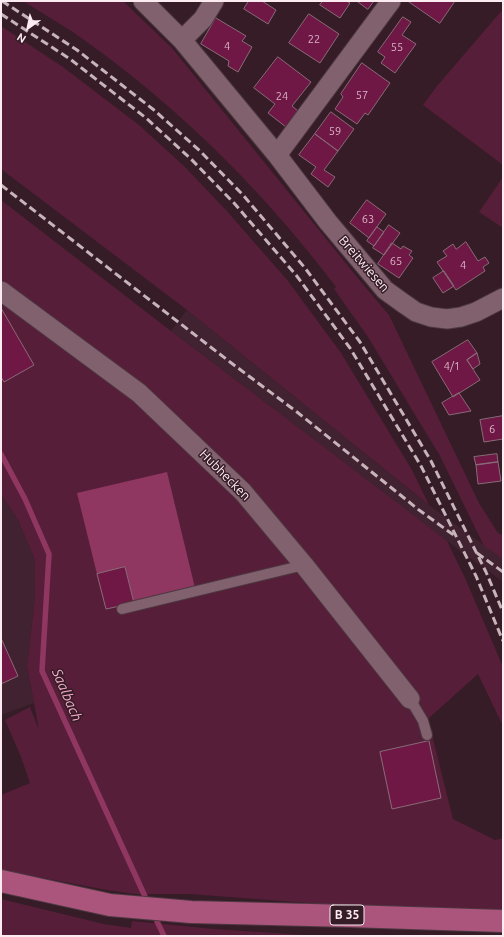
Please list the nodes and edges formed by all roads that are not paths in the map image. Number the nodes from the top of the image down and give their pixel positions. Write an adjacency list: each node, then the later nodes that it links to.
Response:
1 (143, 1): 4 (street, Breitwiesen)
2 (214, 1): 4 (street)
3 (391, 1): 5 (street)
4 (182, 40): 5 (street, Breitwiesen)
5 (276, 155): 7 (street, Breitwiesen)
6 (1, 291): 8 (street, Hubhecken)
7 (503, 298)
8 (304, 566): 9 (lane); 10 (street, Hubhecken)
9 (122, 609)
10 (410, 699): 11 (lane)
11 (427, 735)
12 (1, 881): 13 (main road, B 35)
13 (503, 921)

